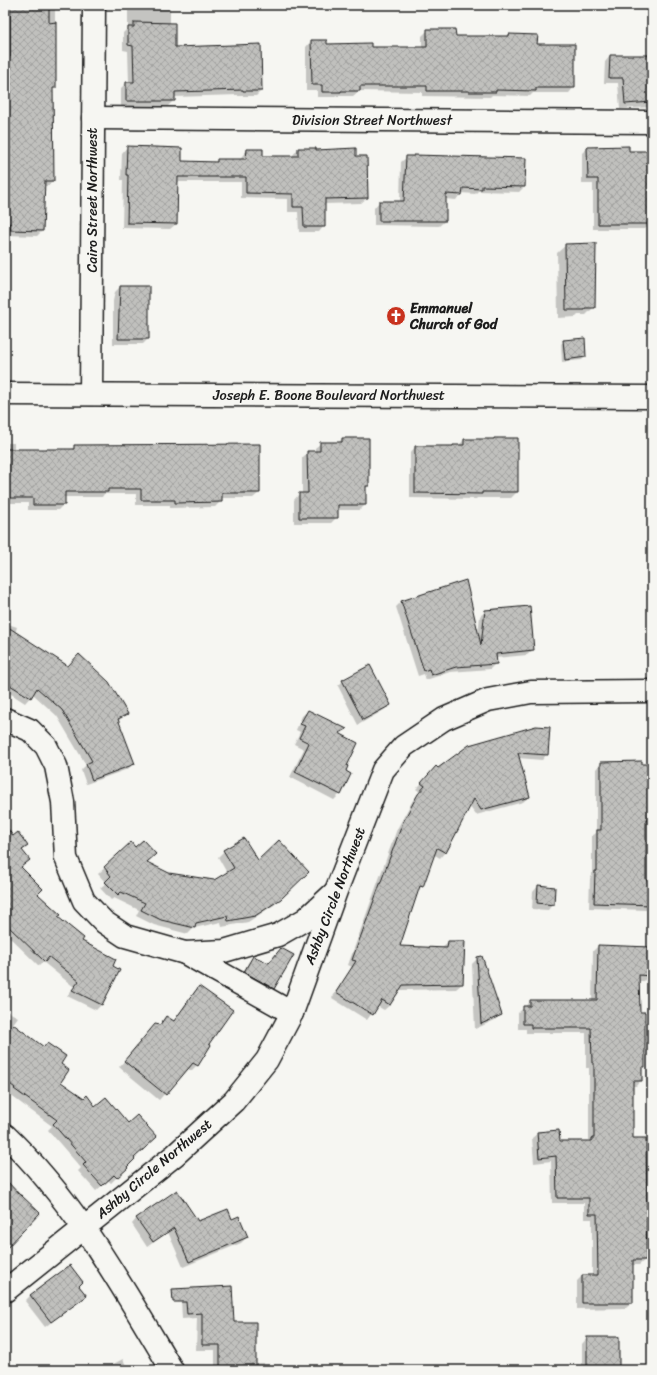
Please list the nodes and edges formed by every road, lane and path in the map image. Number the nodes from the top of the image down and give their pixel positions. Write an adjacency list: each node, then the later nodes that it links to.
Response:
1 (94, 5): 2 (street, Cairo Street Northwest)
2 (93, 118): 3 (street, Division Street Northwest); 5 (street, Cairo Street Northwest)
3 (652, 122)
4 (5, 394): 5 (street, Joseph E. Boone Boulevard Northwest)
5 (91, 394): 6 (street, Joseph E. Boone Boulevard Northwest)
6 (652, 397)
7 (652, 691): 9 (street, Ashby Circle Northwest)
8 (5, 718): 10 (street)
9 (336, 890): 10 (street); 11 (street, Ashby Circle Northwest)
10 (185, 953): 11 (street)
11 (292, 1013): 13 (street, Ashby Circle Northwest)
12 (5, 1135): 13 (street)
13 (83, 1228): 14 (street, Ashby Circle Northwest); 15 (street)
14 (5, 1291)
15 (172, 1370)

